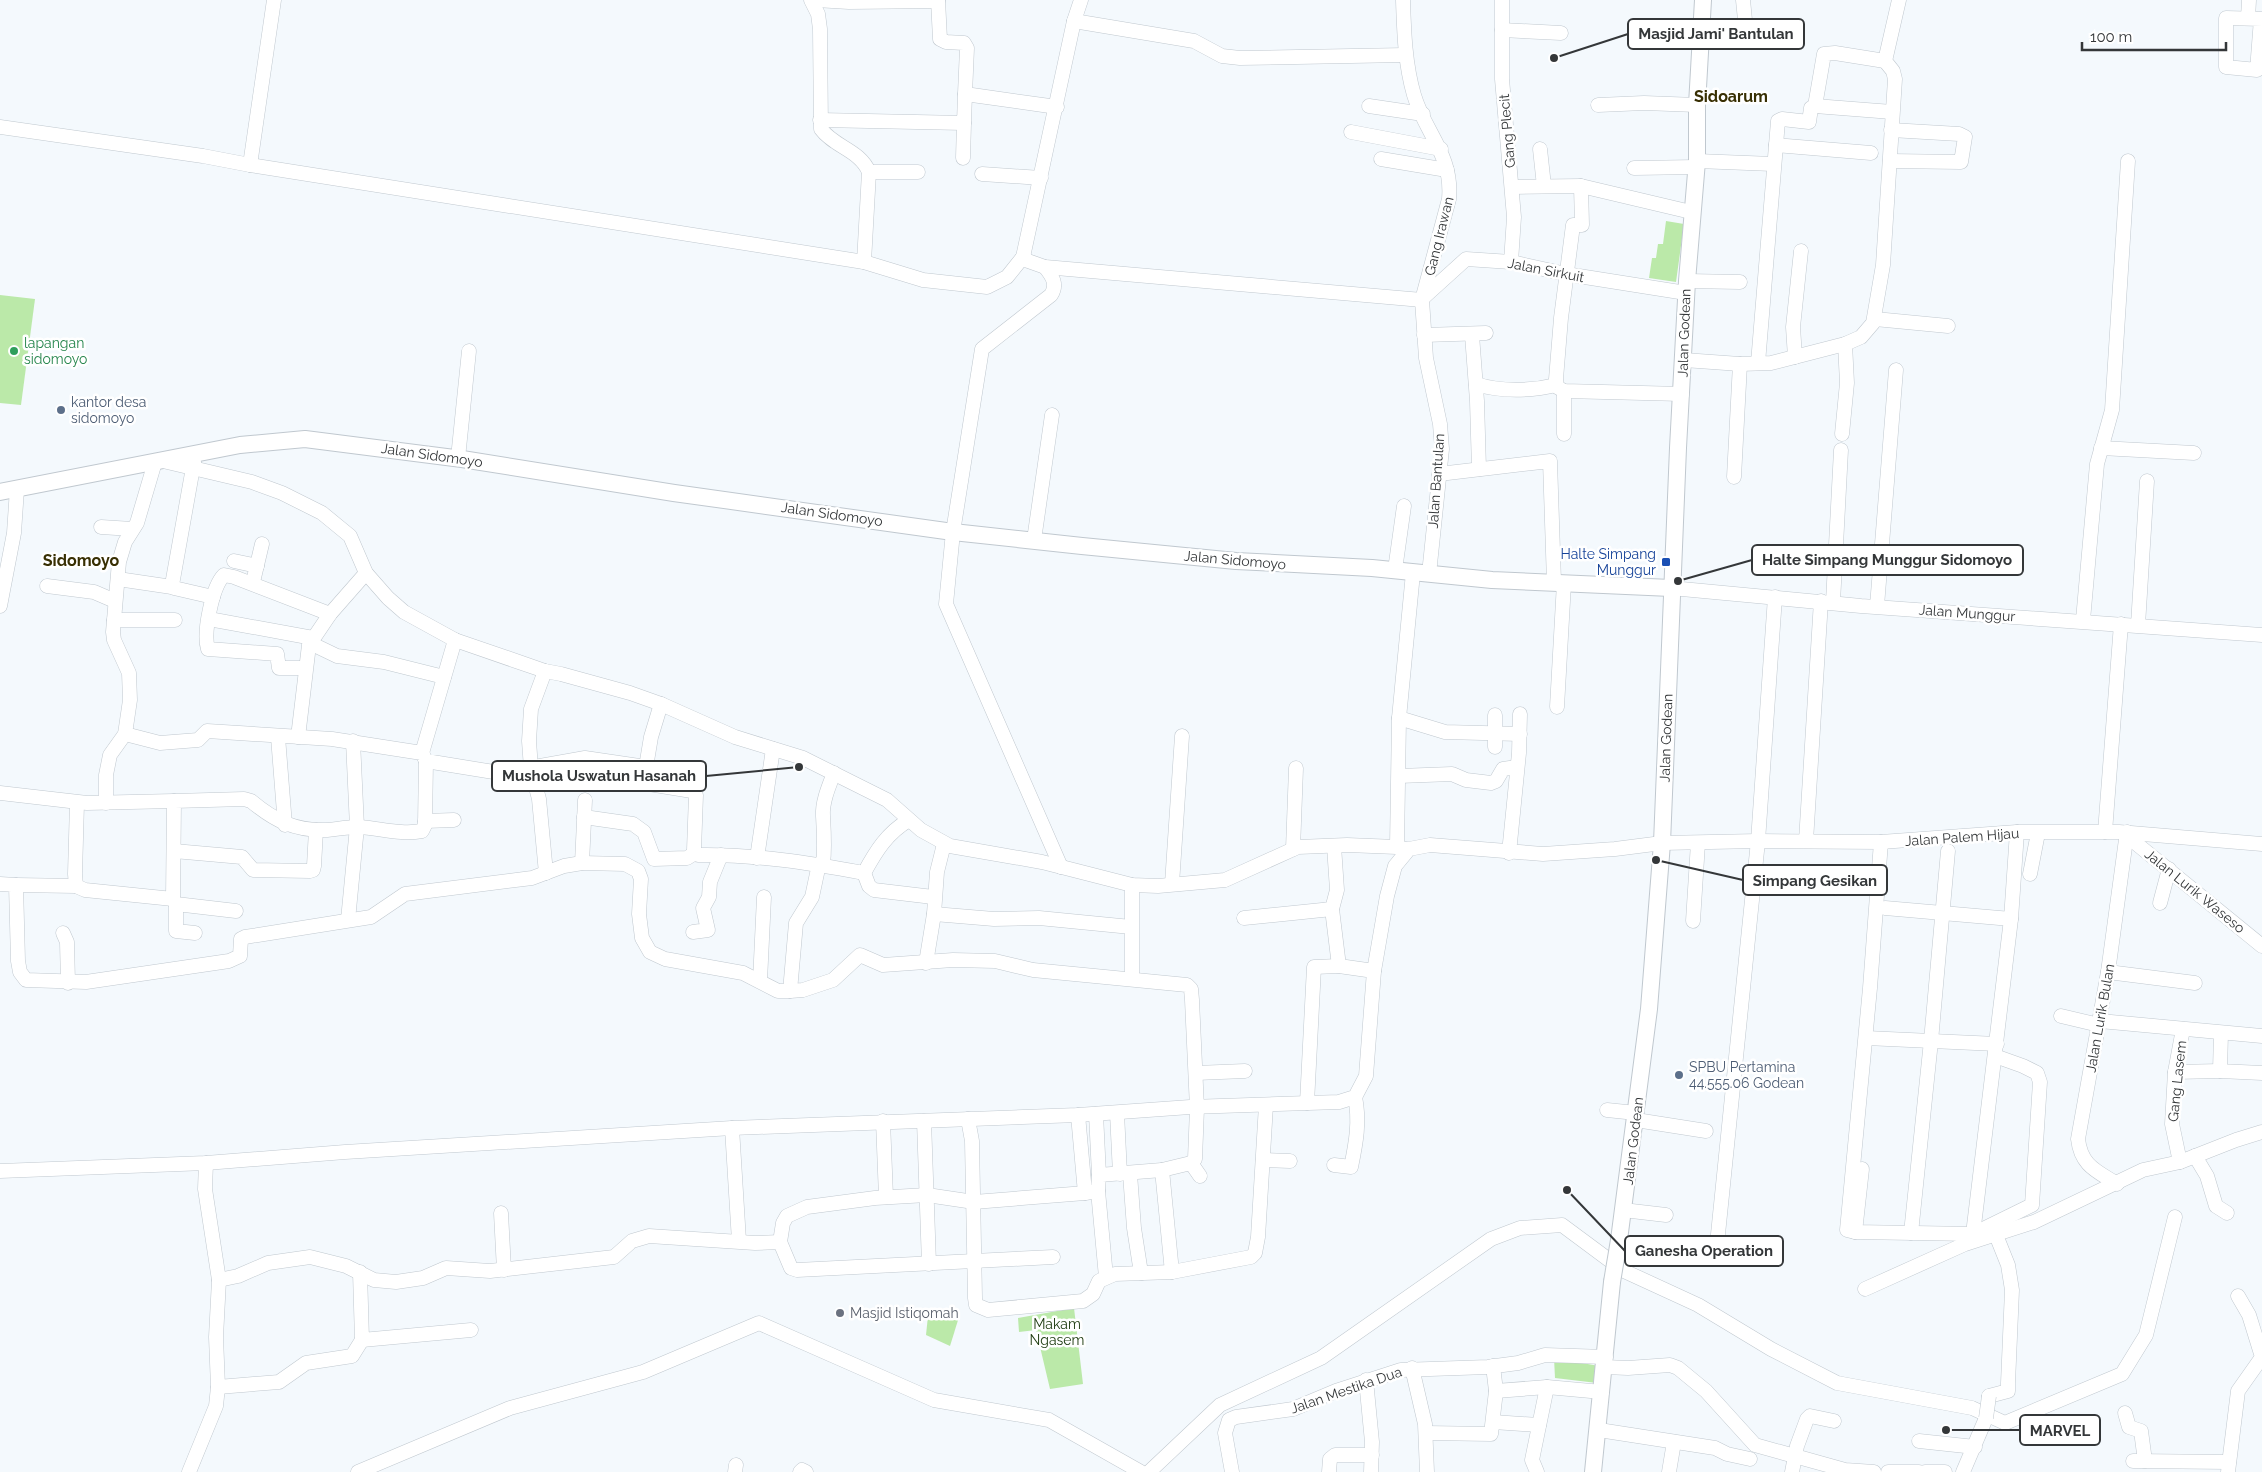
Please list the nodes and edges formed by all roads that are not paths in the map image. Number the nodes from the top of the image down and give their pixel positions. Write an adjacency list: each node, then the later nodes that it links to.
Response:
1 (274, 0): 42 (street)
2 (811, 0): 27 (street)
3 (816, 0): 11 (street)
4 (1081, 0): 13 (street)
5 (1403, 0): 17 (street, Gang Irawan)
6 (1502, 0): 14 (street, Gang Plecit)
7 (1701, 0): 21 (main road, Jalan Godean)
8 (1743, 0): 16 (street)
9 (1899, 0): 18 (street)
10 (2249, 0): 12 (street)
11 (938, 1): 19 (street)
12 (2257, 19)
13 (1074, 21): 17 (street); 24 (street)
14 (1502, 30): 15 (street); 51 (street, Gang Plecit)
15 (1562, 33)
16 (1739, 35)
17 (1405, 55): 26 (street, Gang Irawan)
18 (1885, 61): 23 (street); 25 (street)
19 (965, 94): 24 (street); 28 (street)
20 (1598, 105): 21 (street)
21 (1697, 105): 40 (main road, Jalan Godean)
22 (1369, 106): 26 (street)
23 (1815, 106): 25 (street); 32 (street)
24 (1057, 107): 48 (street)
25 (1892, 112): 30 (street)
26 (1423, 114): 33 (street, Gang Irawan)
27 (820, 120): 28 (street); 45 (street)
28 (964, 123): 36 (street)
29 (0, 126): 42 (street)
30 (1891, 130): 38 (street); 38 (street)
31 (1351, 132): 33 (street)
32 (1776, 145): 35 (street); 41 (street)
33 (1441, 149): 44 (street, Gang Irawan)
34 (1540, 149): 49 (street)
35 (1870, 153)
36 (963, 158)
37 (1381, 159): 44 (street)
38 (1890, 161): 62 (street)
39 (2128, 161): 80 (street)
40 (1696, 164): 41 (street); 43 (street); 52 (main road, Jalan Godean)
41 (1773, 164): 71 (street)
42 (250, 165): 55 (street)
43 (1634, 168)
44 (1447, 170): 61 (street, Gang Irawan)
45 (869, 172): 46 (street); 55 (street)
46 (918, 172)
47 (982, 174): 48 (street)
48 (1041, 178): 54 (street)
49 (1544, 186): 50 (street); 51 (street)
50 (1580, 186): 52 (street); 58 (street)
51 (1512, 187): 56 (street, Gang Plecit)
52 (1691, 212): 60 (main road, Jalan Godean)
53 (1801, 251): 69 (street)
54 (1023, 257): 55 (street); 57 (street)
55 (864, 262)
56 (1510, 262): 58 (street, Jalan Sirkuit); 61 (street, Jalan Sirkuit)
57 (1045, 267): 61 (street); 95 (street)
58 (1566, 274): 60 (street, Jalan Sirkuit); 75 (street)
59 (1740, 282): 60 (street, Jalan Sirkuit)
60 (1686, 287): 70 (main road, Jalan Godean)
61 (1422, 300): 65 (street, Jalan Bantulan)
62 (1875, 319): 63 (street); 67 (street)
63 (1948, 326)
64 (1486, 333): 66 (street)
65 (1424, 335): 66 (street); 87 (street, Jalan Bantulan)
66 (1472, 335): 74 (street)
67 (1845, 344): 69 (street); 79 (street)
68 (469, 351): 83 (street)
69 (1795, 357): 71 (street)
70 (1684, 360): 72 (street); 76 (main road, Jalan Godean)
71 (1758, 363): 72 (street)
72 (1740, 364): 88 (street)
73 (1896, 370): 114 (street)
74 (1476, 384): 75 (street); 86 (street)
75 (1560, 388): 76 (street); 78 (street)
76 (1682, 394): 108 (main road, Jalan Godean)
77 (1052, 415): 96 (street)
78 (1564, 434)
79 (1842, 434)
80 (2101, 448): 82 (street); 119 (street)
81 (1841, 450): 112 (street)
82 (2194, 453)
83 (458, 458): 85 (main road, Jalan Sidomoyo); 95 (main road, Jalan Sidomoyo)
84 (159, 462): 85 (main road, Jalan Sidomoyo); 90 (main road, Jalan Sidomoyo); 94 (street)
85 (195, 462): 101 (street); 107 (street)
86 (1479, 469): 87 (street); 105 (street)
87 (1439, 474): 102 (street, Jalan Bantulan)
88 (1734, 477)
89 (2147, 481): 121 (street)
90 (17, 488): 91 (main road, Jalan Sidomoyo); 113 (street)
91 (0, 492)
92 (1404, 506): 100 (street)
93 (101, 527): 94 (street)
94 (132, 529): 103 (street)
95 (953, 532): 96 (main road, Jalan Sidomoyo); 182 (street)
96 (1034, 540): 100 (main road, Jalan Sidomoyo)
97 (262, 544): 99 (street)
98 (234, 561): 99 (street)
99 (257, 566): 104 (street)
100 (1395, 570): 102 (main road, Jalan Sidomoyo)
101 (366, 573): 115 (street); 123 (street)
102 (1421, 573): 105 (main road, Jalan Sidomoyo); 132 (street, Jalan Bantulan)
103 (118, 580): 107 (street); 111 (street)
104 (253, 582): 109 (street); 115 (street)
105 (1559, 583): 108 (main road, Jalan Sidomoyo); 129 (street)
106 (48, 586): 111 (street)
107 (172, 587): 109 (street)
108 (1671, 588): 110 (street, Jalan Munggur); 168 (main road, Jalan Godean)
109 (213, 597): 116 (street)
110 (1775, 597): 112 (street, Jalan Munggur); 164 (street)
111 (115, 601): 117 (street)
112 (1827, 602): 114 (street, Jalan Munggur); 165 (street)
113 (0, 606)
114 (1877, 606): 119 (street, Jalan Munggur)
115 (330, 614): 124 (street)
116 (209, 619): 124 (street); 125 (street)
117 (114, 620): 118 (street); 133 (street)
118 (175, 620)
119 (2083, 620): 120 (street, Jalan Munggur)
120 (2120, 624): 121 (street, Jalan Munggur); 161 (street)
121 (2138, 625): 122 (street, Jalan Munggur)
122 (2262, 635)
123 (454, 640): 126 (street); 127 (street)
124 (312, 641): 125 (street); 127 (street)
125 (304, 668): 137 (street)
126 (545, 672): 128 (street); 144 (street)
127 (444, 677): 141 (street)
128 (661, 704): 140 (street); 142 (street)
129 (1557, 707)
130 (1520, 714): 134 (street)
131 (1495, 715): 138 (street)
132 (1400, 718): 138 (street); 147 (street, Jalan Bantulan)
133 (125, 734): 135 (street); 152 (street)
134 (1520, 734): 138 (street); 143 (street)
135 (278, 736): 137 (street); 157 (street)
136 (1182, 736): 188 (street)
137 (298, 737): 139 (street)
138 (1495, 740)
139 (353, 741): 141 (street); 158 (street)
140 (773, 749): 146 (street); 179 (street)
141 (424, 757): 144 (street); 154 (street)
142 (646, 767): 144 (street); 176 (street)
143 (1517, 767): 147 (street); 177 (street)
144 (531, 768): 184 (street)
145 (1296, 768): 173 (street)
146 (834, 773): 156 (street); 181 (street)
147 (1399, 776): 172 (street, Jalan Bantulan)
148 (0, 793): 151 (street)
149 (585, 800): 153 (street)
150 (174, 801): 152 (street); 157 (street); 174 (street)
151 (77, 803): 152 (street); 191 (street)
152 (106, 803)
153 (584, 817): 176 (street); 180 (street)
154 (425, 820): 155 (street); 158 (street)
155 (454, 820)
156 (909, 820): 169 (street); 185 (street)
157 (285, 825): 159 (street)
158 (357, 827): 159 (street); 202 (street)
159 (316, 830): 174 (street)
160 (2017, 832): 162 (street, Jalan Palem Hijau); 167 (street, Jalan Palem Hijau); 201 (street)
161 (2105, 832): 162 (street, Jalan Palem Hijau); 163 (street, Jalan Palem Hijau)
162 (2038, 834): 186 (street)
163 (2127, 834): 170 (street, Jalan Palem Hijau); 183 (street, Jalan Lurik Waseso); 212 (street, Jalan Lurik Bulan)
164 (1758, 841): 165 (street, Jalan Palem Hijau); 166 (street, Jalan Palem Hijau); 273 (street)
165 (1806, 841): 167 (street, Jalan Palem Hijau)
166 (1698, 842): 168 (street, Jalan Palem Hijau); 203 (street)
167 (1885, 842): 196 (street); 223 (street)
168 (1662, 843): 177 (street, Jalan Palem Hijau); 239 (main road, Jalan Godean)
169 (944, 844): 182 (street, Jalan Palem Hijau); 195 (street)
170 (2262, 844)
171 (1334, 846): 172 (street, Jalan Palem Hijau); 173 (street, Jalan Palem Hijau); 197 (street)
172 (1403, 848): 177 (street, Jalan Palem Hijau); 211 (street)
173 (1294, 849): 188 (street, Jalan Palem Hijau)
174 (174, 851): 193 (street)
175 (1948, 851): 199 (street)
176 (695, 853): 178 (street)
177 (1509, 853)
178 (721, 855): 179 (street); 205 (street)
179 (757, 858): 181 (street)
180 (582, 863): 184 (street); 214 (street)
181 (821, 864): 185 (street); 217 (street)
182 (1062, 867): 190 (street, Jalan Palem Hijau)
183 (2169, 869): 194 (street); 208 (street, Jalan Lurik Waseso)
184 (546, 873): 202 (street)
185 (864, 873): 195 (street)
186 (2030, 874)
187 (0, 884): 189 (street)
188 (1172, 884): 190 (street, Jalan Palem Hijau)
189 (16, 885): 191 (street); 215 (street)
190 (1132, 885): 204 (street)
191 (76, 886): 193 (street)
192 (764, 897): 214 (street)
193 (175, 901): 198 (street); 207 (street)
194 (2160, 903)
195 (934, 905): 204 (street); 209 (street)
196 (1885, 908): 199 (street); 223 (street)
197 (1332, 909): 200 (street); 210 (street)
198 (236, 911)
199 (1944, 911): 201 (street); 224 (street)
200 (1244, 918)
201 (2011, 919): 225 (street)
202 (348, 920): 215 (street)
203 (1693, 921)
204 (1132, 926): 213 (street)
205 (693, 932)
206 (63, 933): 215 (street)
207 (195, 933)
208 (2262, 946)
209 (926, 963): 213 (street); 217 (street)
210 (1338, 966): 211 (street); 232 (street)
211 (1374, 972): 231 (street)
212 (2108, 972): 216 (street); 219 (street, Jalan Lurik Bulan)
213 (1132, 979): 229 (street)
214 (760, 981): 217 (street)
215 (68, 983)
216 (2194, 983)
217 (790, 991)
218 (2061, 1016): 219 (street)
219 (2100, 1023): 220 (street); 258 (street, Jalan Lurik Bulan)
220 (2183, 1029): 221 (street); 227 (street, Gang Lasem)
221 (2221, 1033): 222 (street); 228 (street)
222 (2262, 1036)
223 (1870, 1038): 224 (street); 268 (street)
224 (1931, 1041): 225 (street); 268 (street)
225 (1996, 1050): 269 (street); 269 (street)
226 (1245, 1071): 229 (street)
227 (2175, 1072): 228 (street); 249 (street, Gang Lasem)
228 (2220, 1072): 230 (street)
229 (1196, 1073): 234 (street)
230 (2262, 1073)
231 (1354, 1097): 232 (street); 252 (street)
232 (1306, 1103): 233 (street)
233 (1266, 1105): 234 (street); 247 (street)
234 (1197, 1108): 236 (street); 251 (street)
235 (1607, 1110): 239 (street)
236 (1117, 1113): 237 (street); 255 (street)
237 (1096, 1114): 238 (street); 256 (street)
238 (1078, 1115): 240 (street); 259 (street)
239 (1636, 1117): 244 (street); 263 (main road, Jalan Godean)
240 (968, 1119): 242 (street); 262 (street)
241 (883, 1121): 242 (street); 243 (street); 261 (street)
242 (924, 1121): 260 (street)
243 (732, 1128): 250 (street); 271 (street)
244 (1706, 1131)
245 (2262, 1132): 246 (street)
246 (2195, 1156): 249 (street); 264 (street)
247 (1263, 1160): 248 (street); 279 (street)
248 (1290, 1161)
249 (2180, 1162): 258 (street)
250 (206, 1163): 254 (street); 282 (street)
251 (1192, 1163): 253 (street); 257 (street)
252 (1334, 1165)
253 (1162, 1170): 255 (street); 279 (street)
254 (0, 1171)
255 (1125, 1174): 256 (street); 280 (street)
256 (1099, 1175): 259 (street)
257 (1200, 1176)
258 (2117, 1184): 270 (street)
259 (1092, 1192): 262 (street); 281 (street)
260 (927, 1195): 261 (street); 262 (street); 276 (street)
261 (886, 1198): 272 (street)
262 (974, 1202): 275 (street)
263 (1623, 1210): 266 (street); 288 (main road, Jalan Godean, bridge)
264 (2227, 1212)
265 (501, 1213): 277 (street)
266 (1666, 1215)
267 (2175, 1216): 316 (street)
268 (1911, 1233): 269 (street)
269 (1974, 1234)
270 (1996, 1235): 283 (street); 304 (street, bridge)
271 (739, 1241): 272 (street); 277 (street)
272 (780, 1242): 276 (street)
273 (1717, 1244)
274 (1053, 1257): 275 (street)
275 (973, 1263): 276 (street); 281 (street)
276 (929, 1264)
277 (504, 1270): 278 (street)
278 (360, 1272): 282 (street); 286 (street)
279 (1172, 1272): 280 (street)
280 (1141, 1273): 281 (street)
281 (1106, 1277)
282 (218, 1280): 292 (street)
283 (1865, 1289)
284 (2238, 1296): 287 (street)
285 (472, 1330): 286 (street)
286 (362, 1340): 292 (street)
287 (2262, 1357): 309 (street)
288 (1605, 1362): 289 (street, Jalan Mestika Dua); 295 (main road, Jalan Godean); 306 (street, Jalan Mestika Dua)
289 (1493, 1366): 290 (street, Jalan Mestika Dua); 294 (street)
290 (1412, 1368): 291 (street, Jalan Mestika Dua); 301 (street)
291 (1366, 1380): 305 (street); 317 (street, Jalan Mestika Dua)
292 (218, 1387): 311 (street)
293 (1546, 1387): 294 (street); 295 (street); 299 (street)
294 (1496, 1391): 298 (street)
295 (1602, 1392): 300 (main road, Jalan Godean)
296 (2125, 1413): 308 (street)
297 (1834, 1421): 307 (street)
298 (1493, 1422): 299 (street); 301 (street)
299 (1539, 1425): 321 (street)
300 (1599, 1430): 303 (street); 322 (main road, Jalan Godean)
301 (1426, 1433): 320 (street)
302 (1919, 1441): 304 (street)
303 (1674, 1442): 306 (street); 323 (street)
304 (1975, 1447): 329 (street)
305 (1372, 1455): 318 (street); 319 (street)
306 (1752, 1455): 307 (street)
307 (1793, 1466): 310 (street)
308 (2205, 1467): 309 (street)
309 (2228, 1467)
310 (1845, 1471): 324 (street)
311 (189, 1472)
312 (358, 1472): 315 (street)
313 (800, 1472): 314 (street)
314 (806, 1472)
315 (1141, 1472)
316 (1149, 1472)
317 (1232, 1472)
318 (1329, 1472)
319 (1371, 1472)
320 (1427, 1472)
321 (1537, 1472)
322 (1593, 1472)
323 (1669, 1472)
324 (1874, 1472)
325 (1888, 1472): 326 (street)
326 (1919, 1472)
327 (1925, 1472): 328 (street)
328 (1945, 1472)
329 (1963, 1472)

